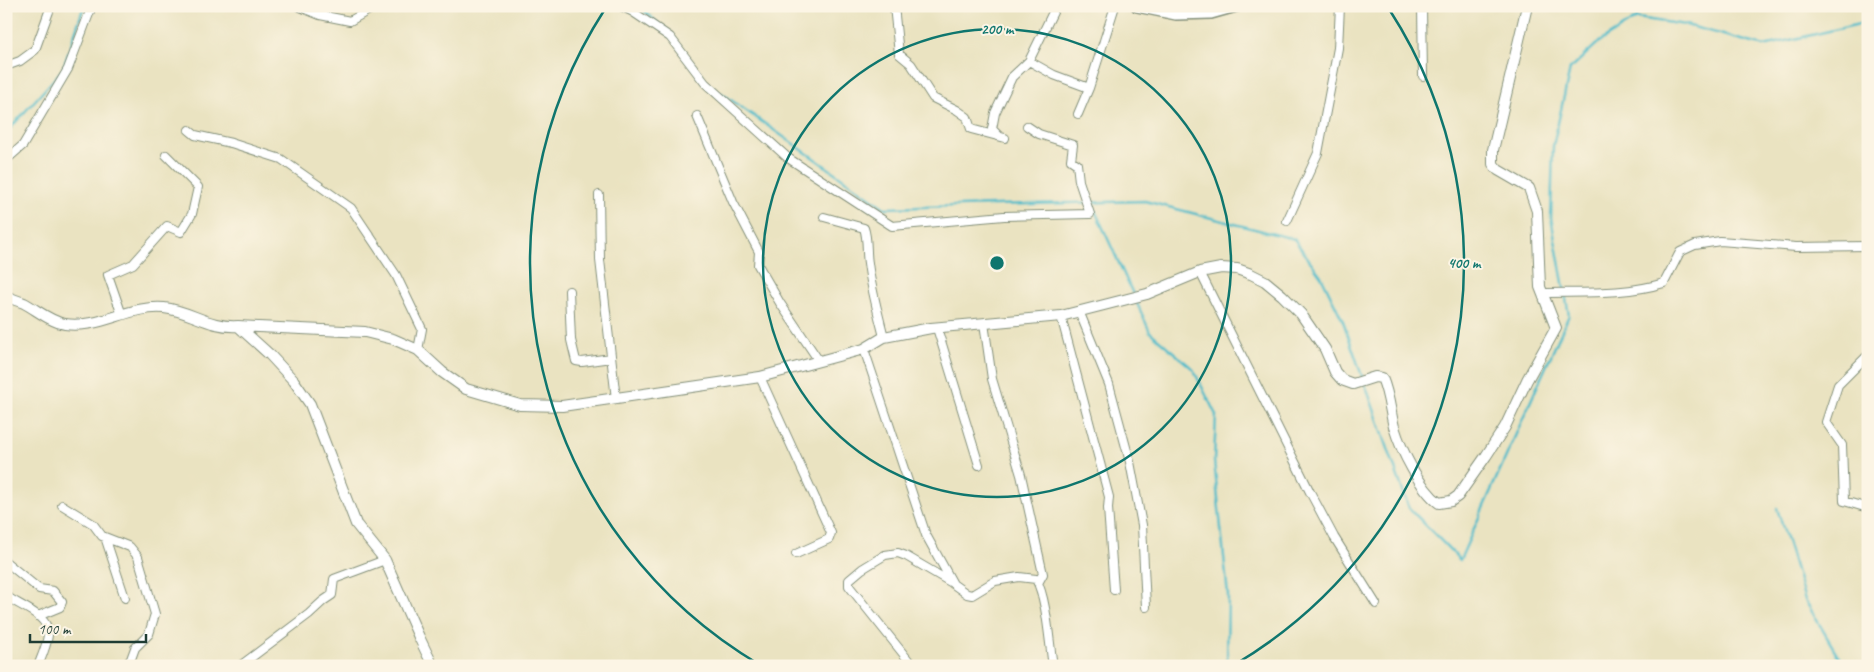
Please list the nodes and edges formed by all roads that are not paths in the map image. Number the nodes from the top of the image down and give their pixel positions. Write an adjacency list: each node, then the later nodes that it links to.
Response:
1 (51, 6): 15 (street)
2 (92, 6): 23 (street)
3 (298, 6): 4 (street)
4 (376, 6)
5 (621, 6): 20 (street)
6 (894, 6): 14 (street)
7 (1056, 6): 14 (street)
8 (1115, 6): 17 (street)
9 (1137, 6): 10 (main road)
10 (1236, 6)
11 (1340, 6): 26 (street)
12 (1422, 6): 16 (street)
13 (1527, 6): 30 (street)
14 (1029, 61): 17 (street)
15 (6, 66)
16 (1423, 76)
17 (1089, 88): 18 (street)
18 (1078, 114)
19 (697, 116): 43 (street)
20 (1027, 126)
21 (189, 130): 40 (street)
22 (166, 155): 33 (street)
23 (6, 160)
24 (599, 194): 42 (street)
25 (824, 217): 38 (street)
26 (1287, 221)
27 (1868, 246): 30 (street)
28 (1200, 272): 30 (street); 32 (street); 58 (street)
29 (569, 291): 42 (street)
30 (1542, 293)
31 (6, 296): 33 (street)
32 (1079, 312): 34 (street); 59 (street)
33 (122, 315): 36 (street)
34 (1061, 316): 35 (street); 55 (street)
35 (984, 323): 37 (street); 53 (street)
36 (238, 326): 40 (street); 51 (street)
37 (937, 328): 38 (street); 46 (street)
38 (884, 337): 39 (street)
39 (864, 349): 43 (street); 54 (street)
40 (418, 350): 45 (street)
41 (1868, 355): 48 (street)
42 (611, 358): 45 (street)
43 (819, 361): 44 (street)
44 (760, 377): 45 (street); 50 (street)
45 (616, 399)
46 (979, 464)
47 (62, 505): 49 (street)
48 (1868, 508)
49 (105, 537): 57 (street); 62 (street)
50 (796, 554)
51 (385, 560): 63 (street); 64 (street)
52 (6, 562): 60 (street)
53 (1038, 583): 54 (street); 66 (street)
54 (953, 584): 65 (street)
55 (1114, 590)
56 (6, 596): 60 (street)
57 (125, 598)
58 (1376, 604)
59 (1146, 607)
60 (38, 616): 61 (street)
61 (38, 666)
62 (125, 666)
63 (240, 666)
64 (433, 666)
65 (913, 666)
66 (1053, 666)

